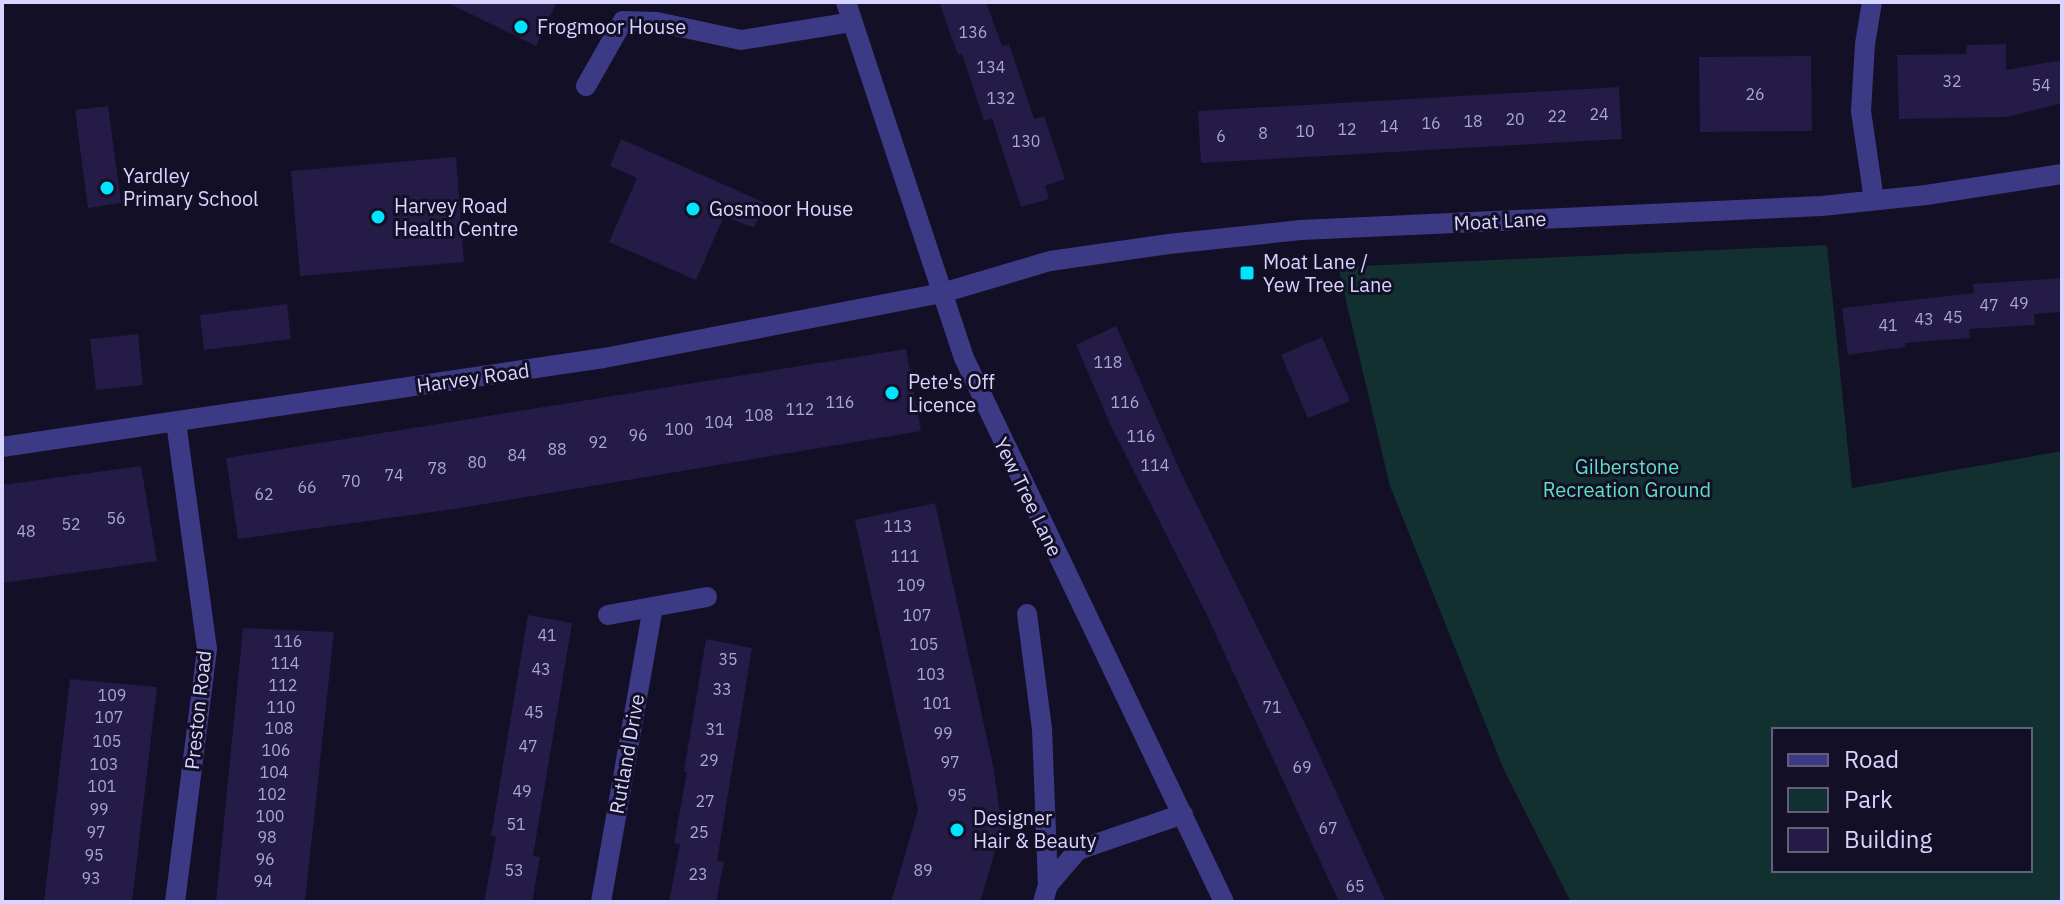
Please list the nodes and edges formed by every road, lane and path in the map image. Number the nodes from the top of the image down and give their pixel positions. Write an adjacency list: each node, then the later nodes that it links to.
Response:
1 (846, 2): 3 (street, Yew Tree Lane)
2 (1872, 2): 6 (street)
3 (852, 22): 4 (street); 7 (street, Yew Tree Lane)
4 (586, 86)
5 (2062, 174): 6 (street, Moat Lane)
6 (1874, 200): 7 (street, Moat Lane)
7 (942, 293): 8 (street, Harvey Road); 14 (street, Yew Tree Lane)
8 (176, 422): 9 (street, Harvey Road); 16 (street, Preston Road)
9 (2, 447)
10 (707, 597): 11 (street)
11 (653, 607): 13 (street); 17 (street, Rutland Drive)
12 (1027, 614): 15 (street)
13 (608, 615)
14 (1183, 814): 15 (street); 18 (street, Yew Tree Lane)
15 (1045, 893)
16 (175, 902)
17 (601, 902)
18 (1224, 902)

